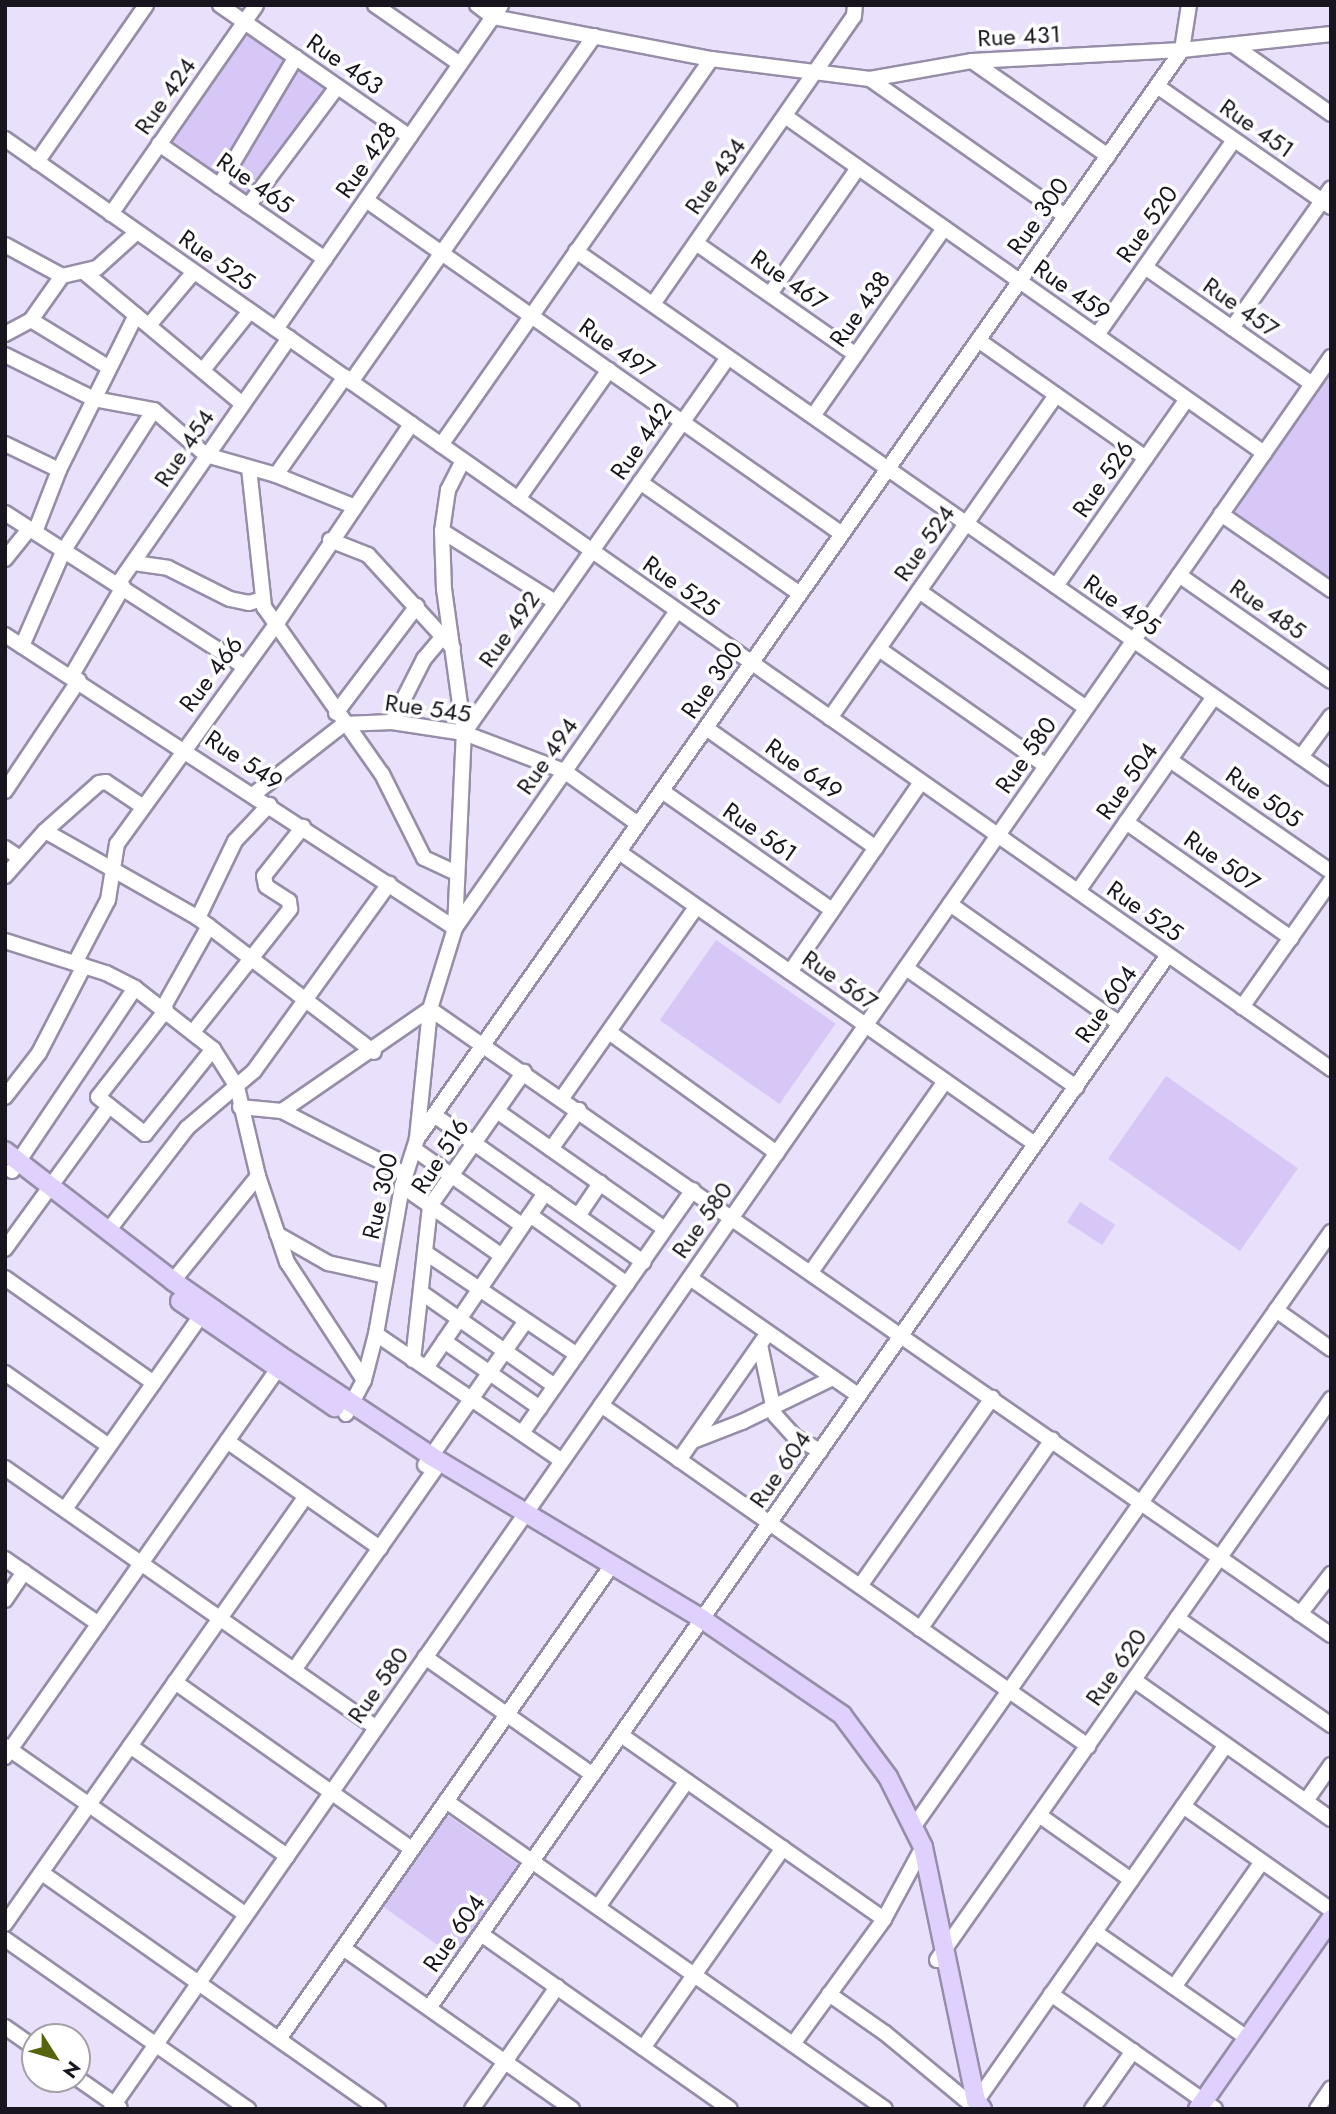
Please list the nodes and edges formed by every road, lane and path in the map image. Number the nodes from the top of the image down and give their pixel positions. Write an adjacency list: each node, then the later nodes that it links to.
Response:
1 (146, 5): 29 (street)
2 (220, 5): 9 (street, Rue 463)
3 (256, 5): 9 (street, Rue 424)
4 (375, 5): 17 (street)
5 (477, 5): 8 (street)
6 (855, 5): 18 (street, Rue 434)
7 (1189, 5): 13 (street, Rue 300)
8 (497, 11): 11 (street, Rue 431); 17 (street, Rue 428)
9 (244, 22): 14 (street, Rue 463); 27 (street, Rue 424)
10 (1331, 34): 12 (street, Rue 431)
11 (594, 36): 15 (street, Rue 431); 43 (street)
12 (1233, 45): 13 (street, Rue 431); 22 (street)
13 (1182, 50): 16 (street, Rue 431); 21 (street, Rue 300)
14 (296, 57): 20 (street, Rue 463); 31 (street)
15 (712, 58): 18 (street, Rue 431); 42 (street)
16 (972, 61): 19 (street, Rue 431); 28 (street)
17 (460, 64): 24 (street, Rue 428)
18 (815, 74): 19 (street, Rue 431); 23 (street, Rue 434)
19 (870, 79): 37 (street)
20 (337, 86): 24 (street, Rue 463); 35 (street)
21 (1157, 86): 26 (street, Rue 451); 28 (street, Rue 300)
22 (1331, 114)
23 (785, 117): 30 (street, Rue 459); 40 (street, Rue 434)
24 (410, 137): 33 (street, Rue 428)
25 (5, 139): 29 (street, Rue 525)
26 (1234, 140): 34 (street, Rue 451); 45 (street, Rue 520)
27 (159, 145): 31 (street, Rue 465); 36 (street, Rue 424)
28 (1108, 156): 37 (street, Rue 300)
29 (37, 162): 36 (street, Rue 525)
30 (858, 168): 38 (street, Rue 459); 50 (street)
31 (219, 186): 35 (street, Rue 465)
32 (1331, 188): 34 (street)
33 (366, 200): 43 (street, Rue 497); 44 (street, Rue 428)
34 (1326, 204): 57 (street)
35 (248, 206): 44 (street, Rue 465)
36 (111, 214): 39 (street, Rue 525)
37 (1065, 216): 49 (street, Rue 300)
38 (944, 228): 49 (street, Rue 459); 64 (street, Rue 438)
39 (137, 232): 46 (street); 47 (street, Rue 525)
40 (696, 243): 50 (street, Rue 467); 51 (street, Rue 434)
41 (5, 245): 48 (street)
42 (576, 251): 51 (street, Rue 495); 54 (street)
43 (442, 253): 54 (street, Rue 497); 70 (street)
44 (325, 259): 58 (street, Rue 428)
45 (1145, 267): 57 (street, Rue 457); 60 (street, Rue 520)
46 (84, 272): 48 (street); 53 (street)
47 (194, 272): 52 (street, Rue 525); 56 (street)
48 (62, 276): 55 (street)
49 (1020, 281): 60 (street, Rue 459); 62 (street, Rue 300)
50 (770, 295): 64 (street, Rue 467)
51 (653, 304): 65 (street, Rue 495)
52 (250, 311): 58 (street, Rue 525); 68 (street)
53 (136, 315): 56 (street); 67 (street)
54 (531, 316): 69 (street, Rue 497); 81 (street)
55 (31, 320): 59 (street); 67 (street)
56 (150, 324): 68 (street)
57 (1232, 328): 71 (street, Rue 457)
58 (276, 329): 61 (street, Rue 525)
59 (5, 334)
60 (1097, 335): 74 (street, Rue 459)
61 (289, 338): 70 (street, Rue 525); 75 (street, Rue 454)
62 (978, 340): 72 (street); 87 (street, Rue 300)
63 (5, 355): 73 (street)
64 (856, 355): 77 (street, Rue 438)
65 (727, 357): 77 (street, Rue 495); 78 (street, Rue 442)
66 (1331, 357): 71 (street, Rue 580)
67 (108, 367): 73 (street)
68 (203, 370): 75 (street)
69 (608, 370): 78 (street, Rue 497); 91 (street)
70 (348, 380): 79 (street, Rue 525); 89 (street)
71 (1312, 384): 82 (street, Rue 580)
72 (1056, 395): 84 (street); 95 (street, Rue 524)
73 (94, 399): 76 (street); 88 (street)
74 (1187, 399): 82 (street, Rue 459); 84 (street, Rue 526)
75 (241, 403): 83 (street, Rue 454)
76 (153, 410): 83 (street); 100 (street)
77 (813, 416): 87 (street, Rue 495)
78 (682, 422): 90 (street, Rue 442); 98 (street, Rue 497)
79 (411, 424): 81 (street, Rue 525); 92 (street, Rue 466)
80 (5, 444): 88 (street)
81 (440, 445): 85 (street, Rue 525)
82 (1264, 453): 94 (street, Rue 580)
83 (206, 455): 86 (street); 103 (street, Rue 454)
84 (1146, 458): 106 (street, Rue 526)
85 (463, 461): 91 (street, Rue 525); 97 (street)
86 (249, 468): 89 (street); 110 (street)
87 (888, 469): 95 (street, Rue 495); 98 (street, Rue 300)
88 (59, 470): 96 (street)
89 (276, 475): 92 (street)
90 (640, 482): 101 (street, Rue 442); 109 (street)
91 (518, 499): 101 (street, Rue 525)
92 (353, 506): 99 (street, Rue 466)
93 (5, 513): 96 (street)
94 (1222, 514): 104 (street, Rue 580); 107 (street)
95 (966, 524): 106 (street, Rue 495); 108 (street, Rue 524)
96 (32, 530): 100 (street); 102 (street)
97 (442, 531): 111 (street); 115 (street)
98 (842, 534): 109 (street, Rue 300)
99 (330, 540): 112 (street); 114 (street, Rue 466)
100 (64, 550): 105 (street); 118 (street)
101 (592, 551): 111 (street, Rue 492); 113 (street, Rue 525)
102 (5, 559)
103 (134, 563): 105 (street, Rue 454); 110 (street)
104 (1179, 575): 117 (street, Rue 580); 123 (street, Rue 485)
105 (120, 586): 121 (street); 122 (street, Rue 454)
106 (1056, 586): 117 (street, Rue 495)
107 (1331, 590)
108 (919, 591): 119 (street, Rue 524); 125 (street)
109 (800, 594): 120 (street, Rue 300)
110 (262, 599): 114 (street)
111 (555, 603): 131 (street, Rue 492)
112 (417, 606): 115 (street); 127 (street)
113 (677, 611): 120 (street, Rue 525); 136 (street, Rue 494)
114 (275, 626): 121 (street, Rue 466); 127 (street)
115 (447, 632): 129 (street); 131 (street)
116 (5, 635): 118 (street, Rue 549)
117 (1133, 640): 124 (street, Rue 495); 125 (street, Rue 580)
118 (22, 646): 122 (street, Rue 549)
119 (878, 649): 128 (street, Rue 524); 135 (street)
120 (752, 663): 128 (street, Rue 525); 130 (street, Rue 300)
121 (245, 667): 132 (street, Rue 466)
122 (76, 677): 132 (street, Rue 549); 139 (street, Rue 454)
123 (1331, 681)
124 (1214, 697): 133 (street, Rue 495); 134 (street, Rue 504)
125 (1086, 708): 135 (street, Rue 580)
126 (1331, 716): 133 (street)
127 (340, 718): 129 (street, Rue 545); 141 (street); 154 (street)
128 (830, 718): 138 (street, Rue 525)
129 (392, 722): 131 (street, Rue 545)
130 (706, 728): 140 (street, Rue 300); 150 (street, Rue 649)
131 (464, 733): 136 (street, Rue 545); 154 (street)
132 (184, 748): 141 (street, Rue 549); 143 (street, Rue 466)
133 (1301, 757): 137 (street, Rue 495)
134 (1170, 760): 144 (street, Rue 504); 155 (street, Rue 505)
135 (1046, 766): 148 (street, Rue 580)
136 (564, 771): 145 (street, Rue 545); 164 (street, Rue 494)
137 (1331, 778)
138 (921, 782): 148 (street, Rue 525); 150 (street)
139 (6, 787)
140 (662, 791): 145 (street, Rue 300); 162 (street, Rue 561)
141 (254, 794): 142 (street, Rue 549)
142 (269, 805): 146 (street, Rue 549); 163 (street)
143 (142, 806): 147 (street); 153 (street, Rue 466)
144 (1126, 822): 159 (street, Rue 504); 165 (street, Rue 507)
145 (638, 824): 151 (street, Rue 300)
146 (303, 827): 158 (street, Rue 549); 168 (street)
147 (45, 831): 152 (street); 153 (street)
148 (998, 835): 159 (street, Rue 525); 160 (street, Rue 580)
149 (5, 848): 152 (street)
150 (876, 848): 162 (street)
151 (619, 852): 161 (street, Rue 567); 181 (street, Rue 300)
152 (20, 858): 156 (street)
153 (111, 868): 163 (street); 169 (street, Rue 466)
154 (454, 872): 164 (street)
155 (1331, 872)
156 (5, 876)
157 (1331, 881): 165 (street)
158 (389, 884): 164 (street, Rue 549); 173 (street)
159 (1078, 891): 167 (street, Rue 525)
160 (950, 904): 170 (street, Rue 580); 177 (street)
161 (696, 907): 171 (street, Rue 567); 180 (street)
162 (832, 910): 171 (street)
163 (204, 922): 168 (street); 175 (street)
164 (455, 928): 176 (street)
165 (1291, 937): 174 (street)
166 (5, 941): 169 (street)
167 (1168, 955): 174 (street, Rue 525); 177 (street, Rue 604)
168 (251, 958): 173 (street); 179 (street)
169 (79, 965): 172 (street); 190 (street, Rue 466)
170 (906, 968): 178 (street, Rue 580); 189 (street)
171 (790, 972): 178 (street, Rue 567)
172 (135, 988): 175 (street); 203 (street)
173 (306, 1000): 184 (street); 188 (street)
174 (1242, 1007): 185 (street, Rue 525)
175 (164, 1009): 179 (street); 192 (street)
176 (430, 1009): 181 (street); 184 (street); 199 (street)
177 (1120, 1024): 189 (street, Rue 604)
178 (865, 1026): 187 (street, Rue 567); 202 (street, Rue 580)
179 (193, 1032): 182 (street)
180 (608, 1032): 191 (street); 202 (street)
181 (484, 1044): 186 (street); 197 (street, Rue 300)
182 (213, 1049): 188 (street); 192 (street)
183 (1331, 1049): 185 (street)
184 (373, 1052): 195 (street)
185 (1326, 1066)
186 (524, 1072): 191 (street); 196 (street, Rue 516)
187 (945, 1081): 200 (street, Rue 567); 223 (street)
188 (237, 1087): 193 (street); 216 (street)
189 (1076, 1087): 200 (street, Rue 604)
190 (5, 1097)
191 (562, 1098): 194 (street)
192 (109, 1106): 209 (street)
193 (240, 1107): 195 (street); 205 (street)
194 (579, 1110): 201 (street); 208 (street)
195 (282, 1111): 206 (street)
196 (497, 1111): 198 (street, Rue 516); 201 (street)
197 (434, 1115): 198 (street); 199 (street, Rue 300)
198 (474, 1143): 204 (street, Rue 516); 210 (street)
199 (416, 1144): 204 (street); 206 (street, Rue 300)
200 (1035, 1144): 236 (street, Rue 604)
201 (551, 1149): 207 (street)
202 (777, 1153): 213 (street, Rue 580)
203 (10, 1162): 209 (main road)
204 (452, 1175): 211 (street, Rue 516); 214 (street)
205 (258, 1176): 218 (street); 227 (street)
206 (403, 1180): 211 (street); 224 (street, Rue 300)
207 (600, 1183): 212 (street); 215 (street)
208 (693, 1190): 213 (street); 215 (street)
209 (46, 1191): 216 (main road); 219 (street); 232 (main road)
210 (545, 1193): 212 (street); 214 (street)
211 (430, 1206): 220 (street, Rue 516); 221 (street)
212 (578, 1216): 222 (street)
213 (732, 1217): 223 (street); 226 (street, Rue 580)
214 (527, 1221): 221 (street); 228 (street)
215 (665, 1229): 222 (street)
216 (108, 1231): 227 (main road)
217 (1331, 1233): 231 (street)
218 (277, 1234): 224 (street); 248 (street)
219 (5, 1249)
220 (426, 1253): 229 (street); 230 (street, Rue 516)
221 (502, 1256): 229 (street)
222 (643, 1262): 228 (street)
223 (811, 1272): 236 (street)
224 (386, 1276): 235 (street, Rue 300)
225 (5, 1278): 249 (street)
226 (690, 1278): 237 (street); 255 (street, Rue 580)
227 (173, 1281): 232 (main road)
228 (627, 1284): 241 (street)
229 (479, 1290): 233 (street); 234 (street)
230 (422, 1293): 233 (street); 242 (street, Rue 516)
231 (1276, 1310): 239 (street); 270 (street)
232 (204, 1311): 243 (main road); 249 (street)
233 (459, 1319): 238 (street); 240 (street)
234 (525, 1322): 240 (street); 241 (street)
235 (376, 1334): 242 (street); 248 (street, Rue 300)
236 (901, 1335): 251 (street, Rue 604); 252 (street)
237 (764, 1339): 247 (street); 257 (street); 262 (street)
238 (444, 1341): 244 (street); 246 (street)
239 (1331, 1349)
240 (505, 1351): 246 (street); 250 (street)
241 (577, 1356): 250 (street)
242 (413, 1360): 244 (street)
243 (281, 1364): 258 (main road); 261 (street)
244 (426, 1368): 253 (street)
245 (5, 1373): 263 (street)
246 (490, 1373): 253 (street); 256 (street)
247 (833, 1378): 251 (street); 257 (street)
248 (364, 1380): 258 (street, Rue 300)
249 (154, 1383): 263 (street)
250 (555, 1386): 256 (street)
251 (859, 1396): 264 (street, Rue 604)
252 (992, 1398): 260 (street); 281 (street)
253 (472, 1399): 259 (street); 267 (street)
254 (1331, 1399): 275 (street, Rue 620)
255 (601, 1405): 265 (street); 266 (street, Rue 580)
256 (540, 1408): 259 (street)
257 (774, 1408): 262 (street); 264 (street)
258 (349, 1409): 267 (main road)
259 (522, 1433): 266 (street)
260 (1052, 1440): 270 (street); 288 (street)
261 (227, 1441): 269 (street); 277 (street)
262 (693, 1441): 265 (street)
263 (109, 1446): 271 (street)
264 (820, 1451): 273 (street, Rue 604)
265 (679, 1460): 273 (street)
266 (562, 1461): 272 (street, Rue 580)
267 (433, 1463): 272 (main road); 274 (street)
268 (5, 1468): 271 (street)
269 (306, 1496): 274 (street); 284 (street)
270 (1141, 1503): 275 (street); 294 (street)
271 (65, 1509): 277 (street)
272 (522, 1518): 278 (main road); 290 (street, Rue 580)
273 (769, 1523): 281 (street); 286 (street, Rue 604)
274 (380, 1548): 291 (street)
275 (1220, 1558): 283 (street); 285 (street, Rue 620)
276 (5, 1559): 279 (street)
277 (142, 1563): 284 (street); 287 (street)
278 (608, 1570): 286 (main road); 295 (street)
279 (24, 1572): 282 (street); 287 (street)
280 (1331, 1574): 283 (street)
281 (859, 1586): 288 (street)
282 (5, 1600)
283 (1300, 1614): 289 (street)
284 (220, 1618): 291 (street); 293 (street)
285 (1177, 1618): 292 (street, Rue 620); 296 (street)
286 (699, 1623): 298 (street, Rue 604); 313 (main road); 316 (main road)
287 (99, 1625): 302 (street)
288 (920, 1629): 294 (street)
289 (1331, 1635)
290 (425, 1657): 295 (street); 297 (street, Rue 580)
291 (294, 1670): 297 (street)
292 (1134, 1680): 299 (street); 301 (street, Rue 620)
293 (175, 1682): 300 (street); 306 (street)
294 (1009, 1691): 301 (street); 313 (street)
295 (507, 1714): 304 (street); 307 (street)
296 (1331, 1726)
297 (376, 1728): 306 (street, Rue 580)
298 (621, 1735): 304 (street, Rue 604); 305 (street)
299 (1226, 1745): 308 (street); 310 (street)
300 (130, 1746): 309 (street); 317 (street)
301 (1088, 1746): 311 (street, Rue 620)
302 (7, 1751): 309 (street)
303 (1331, 1765): 308 (street)
304 (593, 1775): 318 (street, Rue 604)
305 (687, 1781): 314 (street); 322 (street)
306 (332, 1792): 315 (street); 317 (street, Rue 580)
307 (446, 1801): 315 (street); 318 (street)
308 (1306, 1801): 312 (street)
309 (89, 1805): 320 (street); 324 (street)
310 (1183, 1806): 319 (street); 321 (street)
311 (1039, 1815): 321 (street); 332 (street, Rue 620)
312 (1331, 1819)
313 (914, 1826): 316 (main road)
314 (783, 1848): 325 (street); 333 (street)
315 (412, 1849): 331 (street)
316 (920, 1853): 325 (street); 332 (main road)
317 (287, 1856): 324 (street, Rue 580)
318 (532, 1861): 322 (street); 329 (street, Rue 604)
319 (1262, 1862): 323 (street); 336 (street)
320 (42, 1872): 327 (street); 334 (street)
321 (1131, 1880): 328 (street)
322 (598, 1907): 333 (street)
323 (1331, 1910)
324 (246, 1915): 334 (street, Rue 580)
325 (884, 1919): 337 (street)
326 (1331, 1919): 342 (main road)
327 (5, 1924)
328 (1095, 1932): 336 (street); 338 (street)
329 (481, 1934): 335 (street); 339 (street, Rue 604)
330 (5, 1939): 345 (street)
331 (343, 1948): 339 (street); 343 (street)
332 (941, 1954): 351 (main road)
333 (694, 1975): 344 (street); 346 (street)
334 (199, 1983): 343 (street); 345 (street, Rue 580)
335 (557, 1987): 346 (street); 348 (street)
336 (1174, 1987): 342 (street)
337 (830, 1994): 344 (street); 351 (street)
338 (1051, 1994): 347 (street); 351 (street)
339 (429, 2008): 348 (street)
340 (5, 2027): 341 (street)
341 (21, 2038)
342 (1247, 2038): 352 (main road)
343 (279, 2039): 354 (street)
344 (793, 2044): 359 (street)
345 (156, 2045): 353 (street, Rue 580); 357 (street)
346 (643, 2048): 355 (street)
347 (1133, 2051): 352 (street); 360 (street)
348 (505, 2062): 356 (street); 358 (street)
349 (91, 2088): 353 (street)
350 (1331, 2088): 361 (street)
351 (973, 2106)
352 (1206, 2106)
353 (116, 2107)
354 (370, 2107)
355 (725, 2107)
356 (568, 2108)
357 (248, 2109)
358 (472, 2109)
359 (885, 2109)
360 (1092, 2109)
361 (1317, 2109)

